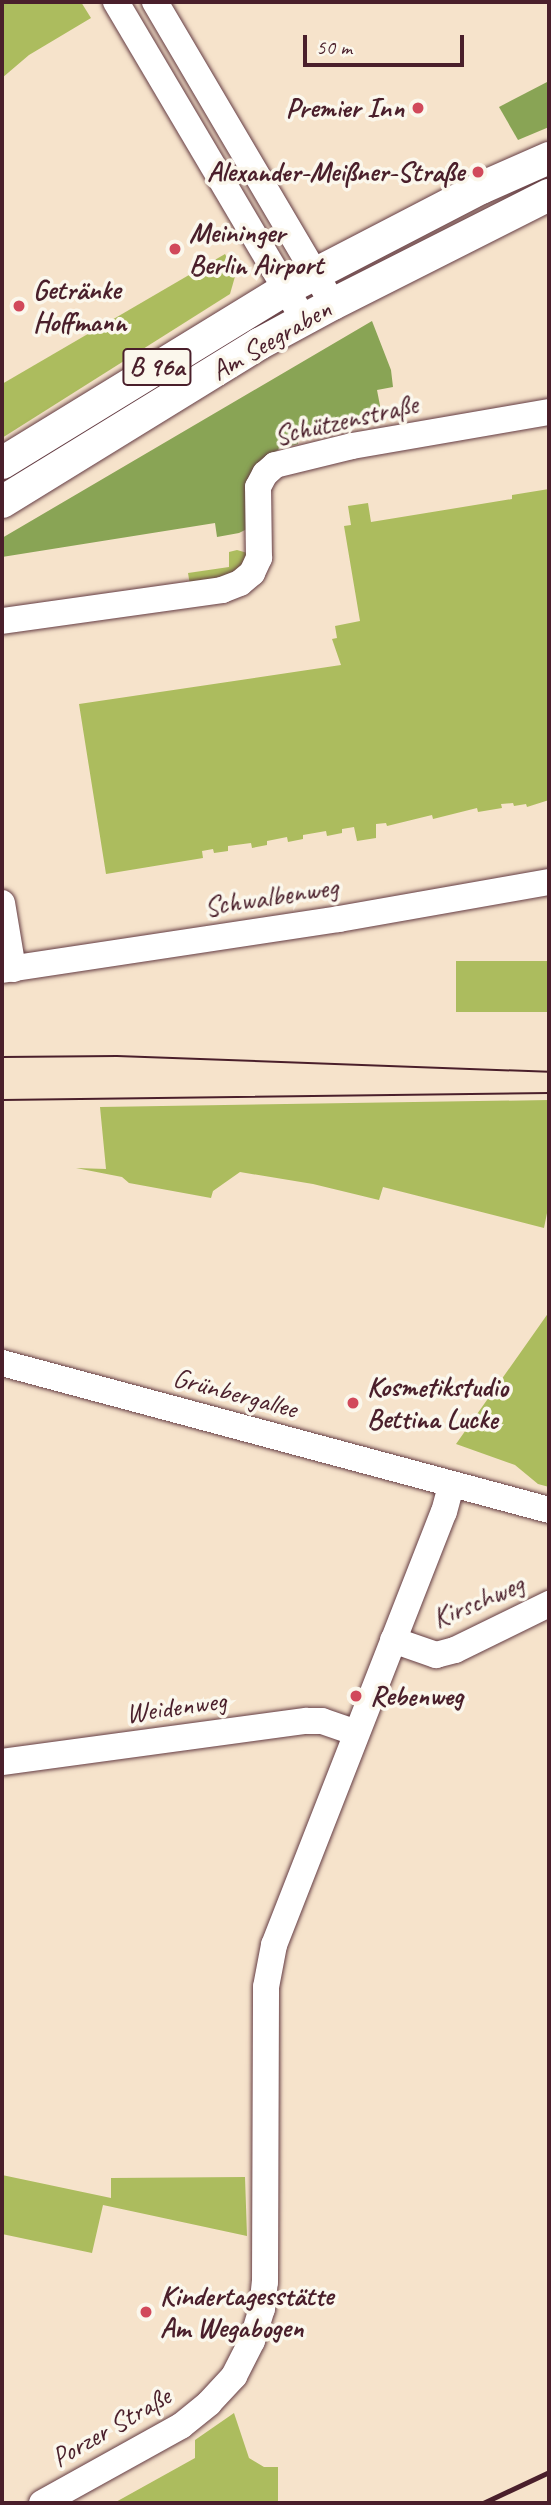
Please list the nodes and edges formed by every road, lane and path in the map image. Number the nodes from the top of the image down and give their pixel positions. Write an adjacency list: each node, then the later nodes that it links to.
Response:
1 (116, 2): 6 (street)
2 (155, 2): 5 (street)
3 (549, 158): 5 (main road, Am Seegraben / B 96a)
4 (549, 195): 7 (main road, Am Seegraben / B 96a)
5 (314, 274): 6 (main road, Am Seegraben / B 96a); 7 (street)
6 (286, 289): 8 (street); 10 (main road, Am Seegraben / B 96a)
7 (332, 304): 8 (main road, Am Seegraben / B 96a)
8 (304, 320): 11 (main road, Am Seegraben / B 96a)
9 (549, 412): 12 (street, Schützenstraße)
10 (2, 463)
11 (2, 502)
12 (2, 621)
13 (549, 882): 15 (street, Schwalbenweg)
14 (2, 902): 15 (street)
15 (7, 969)
16 (2, 1363): 17 (street, Grünbergallee)
17 (451, 1485): 18 (street); 20 (street)
18 (549, 1510)
19 (549, 1604): 20 (street, Kirschweg)
20 (393, 1640): 21 (street)
21 (356, 1733): 22 (street, Weidenweg); 23 (street, Porzer Straße)
22 (2, 1762)
23 (42, 2503)

